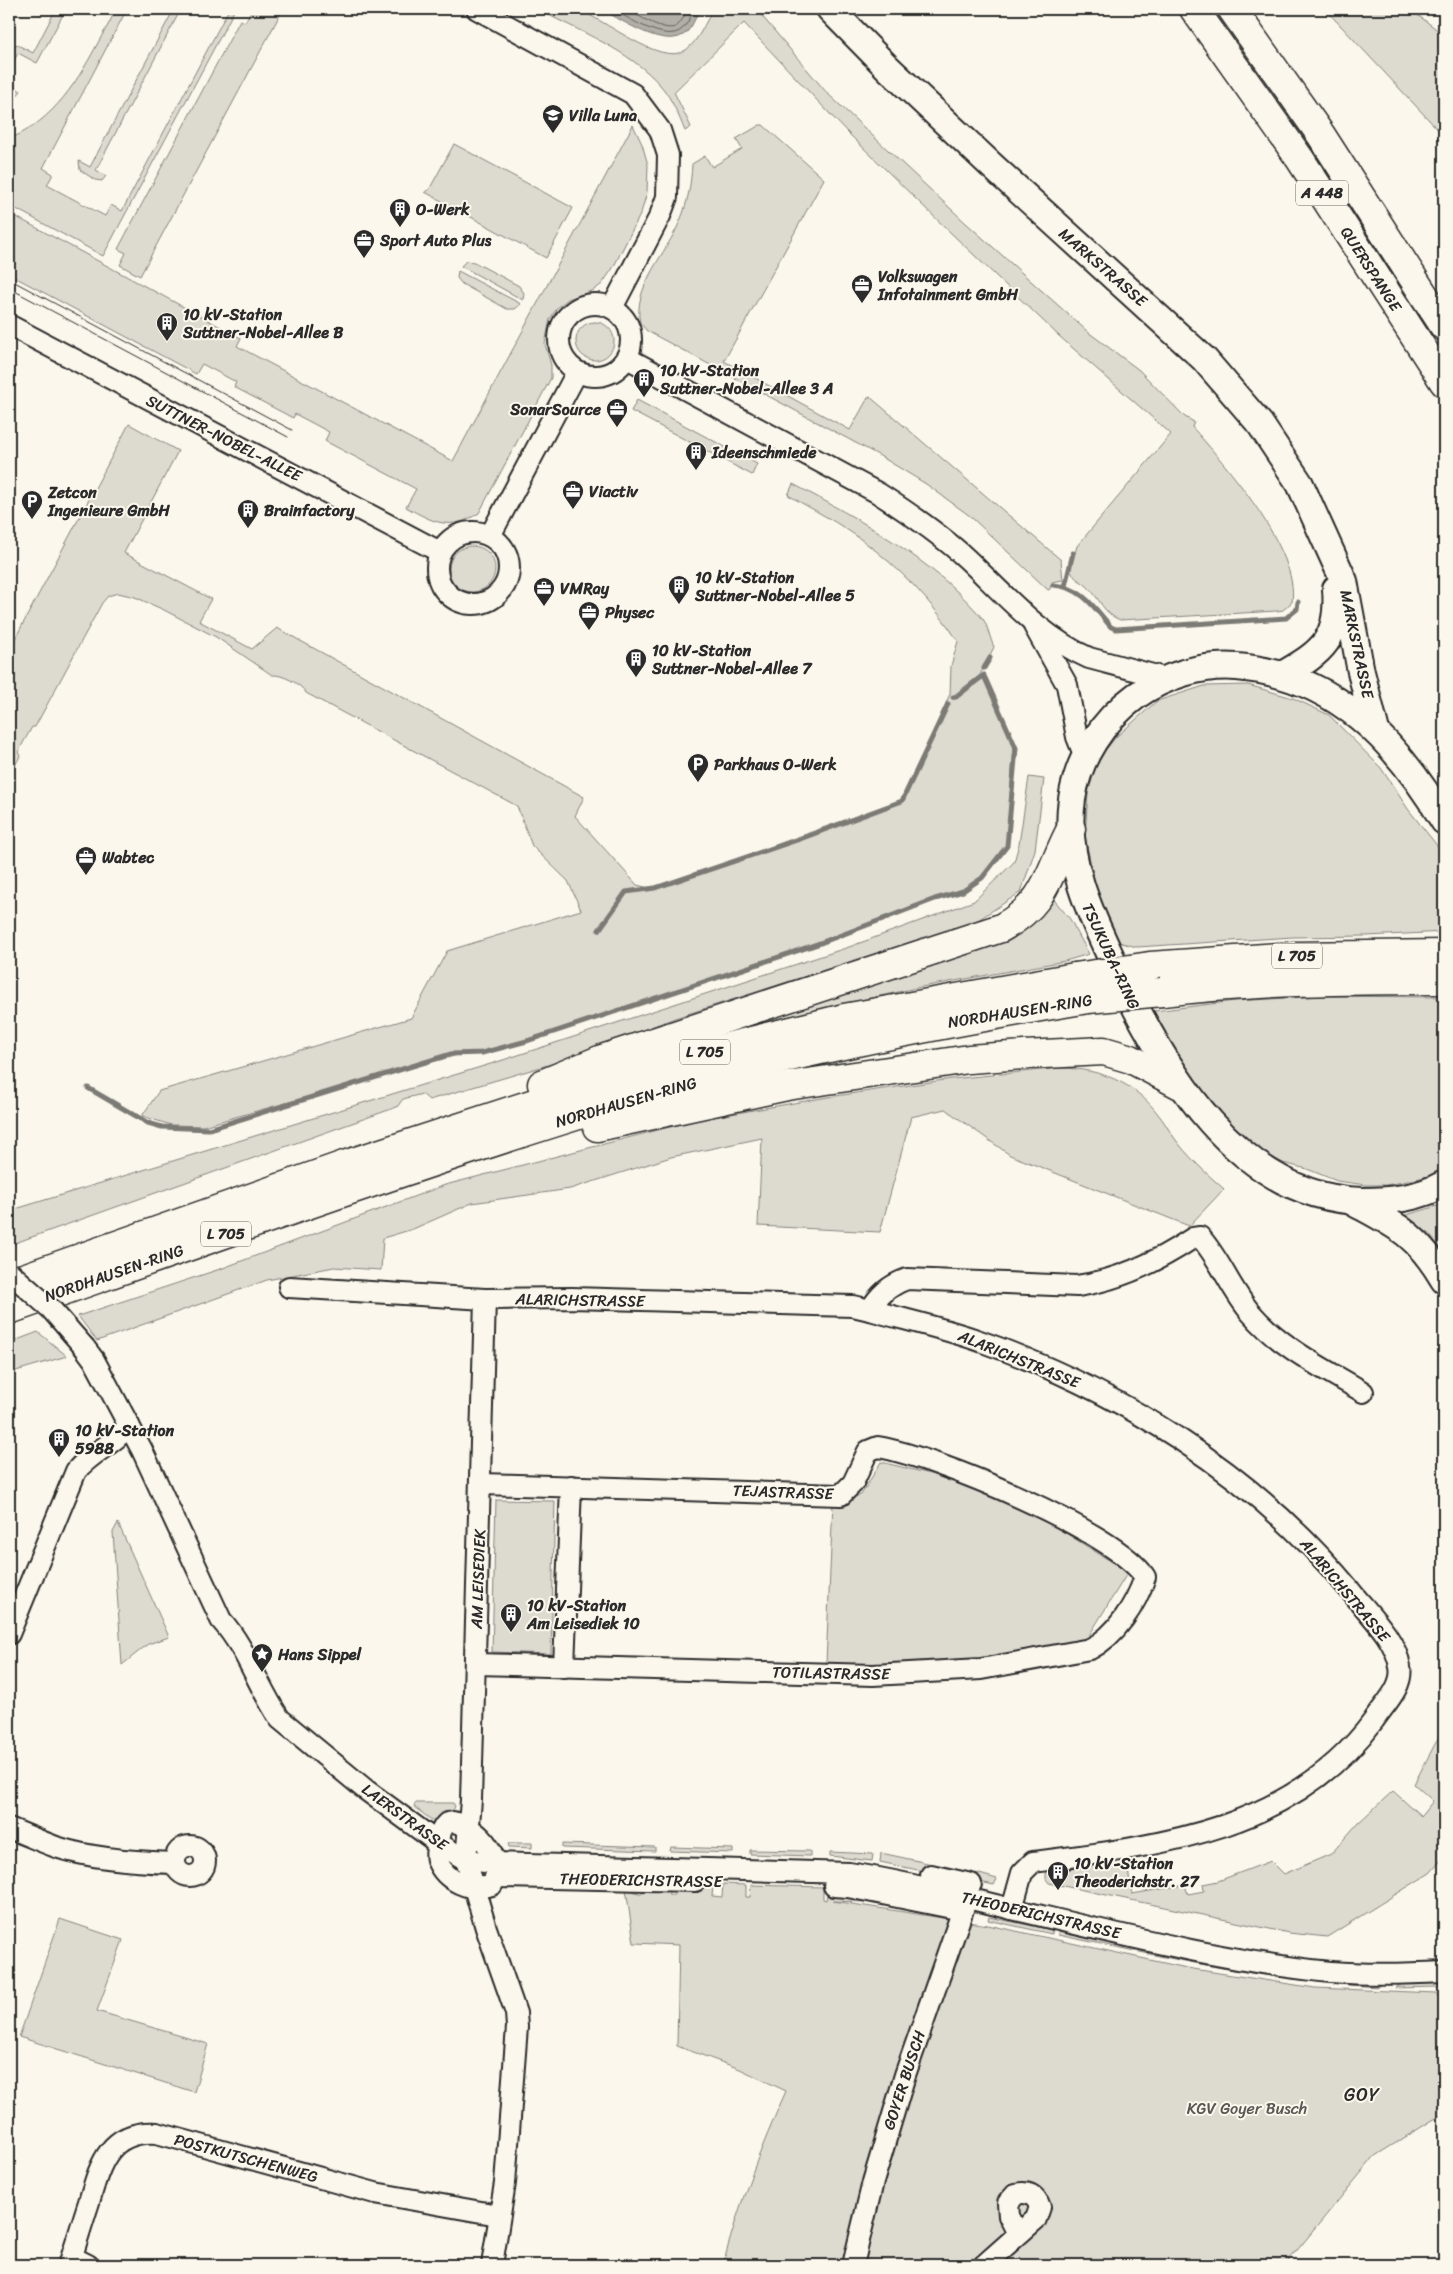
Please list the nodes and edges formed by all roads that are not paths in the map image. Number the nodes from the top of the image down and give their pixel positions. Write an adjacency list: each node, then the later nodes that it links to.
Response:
1 (477, 9): 5 (street)
2 (830, 9): 13 (main road, MARKSTRASSE)
3 (1194, 9): 10 (highway, QUERSPANGE / A 448)
4 (1232, 9): 7 (highway, QUERSPANGE / A 448)
5 (612, 308): 8 (street); 9 (street)
6 (9, 325): 12 (street, SUTTNER-NOBEL-ALLEE)
7 (1444, 326)
8 (627, 358): 9 (street); 14 (street)
9 (577, 372): 11 (street)
10 (1444, 382)
11 (490, 536): 12 (street); 12 (street)
12 (440, 552)
13 (1333, 558): 15 (main road, MARKSTRASSE); 17 (main road, MARKSTRASSE)
14 (1030, 620): 16 (street); 18 (street)
15 (1282, 675): 16 (main road, TSUKUBA-RING); 17 (main road, TSUKUBA-RING)
16 (1168, 678): 18 (main road, TSUKUBA-RING)
17 (1376, 732): 19 (main road, TSUKUBA-RING)
18 (1085, 757): 20 (main road, TSUKUBA-RING)
19 (1444, 821)
20 (1071, 829): 24 (main road, TSUKUBA-RING); 25 (highway)
21 (1444, 954): 23 (highway, NORDHAUSEN-RING / L 705, bridge)
22 (1444, 980): 23 (highway, NORDHAUSEN-RING / L 705, bridge)
23 (1081, 988): 25 (highway, NORDHAUSEN-RING / L 705); 26 (highway, NORDHAUSEN-RING / L 705)
24 (1180, 1085): 26 (highway); 28 (main road, TSUKUBA-RING)
25 (344, 1165): 31 (highway, NORDHAUSEN-RING / L 705)
26 (410, 1169): 34 (highway, NORDHAUSEN-RING / L 705)
27 (1444, 1184): 28 (main road, TSUKUBA-RING)
28 (1350, 1201): 30 (main road)
29 (9, 1272): 37 (street, LAERSTRASSE, bridge)
30 (1444, 1280)
31 (9, 1283)
32 (289, 1288): 33 (street, ALARICHSTRASSE)
33 (485, 1299): 35 (street, ALARICHSTRASSE); 38 (street, AM LEISEDIEK)
34 (9, 1310)
35 (870, 1310): 36 (street); 52 (street, ALARICHSTRASSE)
36 (1364, 1392)
37 (129, 1425): 41 (street); 46 (street, LAERSTRASSE)
38 (482, 1484): 39 (street, TEJASTRASSE); 42 (street, AM LEISEDIEK)
39 (572, 1486): 40 (street, TEJASTRASSE); 43 (street)
40 (1145, 1577): 43 (street, TOTILASTRASSE)
41 (9, 1634)
42 (476, 1664): 43 (street, TOTILASTRASSE); 44 (street, AM LEISEDIEK)
43 (564, 1667)
44 (467, 1827): 46 (street); 47 (street, AM LEISEDIEK); 49 (street)
45 (9, 1828): 48 (street)
46 (437, 1850): 47 (street, LAERSTRASSE); 50 (street, LAERSTRASSE)
47 (466, 1860): 49 (street, THEODERICHSTRASSE); 50 (street, LAERSTRASSE)
48 (174, 1863)
49 (494, 1863): 50 (street); 51 (street, THEODERICHSTRASSE); 51 (street, THEODERICHSTRASSE)
50 (473, 1887): 54 (street, LAERSTRASSE)
51 (967, 1898): 52 (street, THEODERICHSTRASSE); 58 (street, GOYER BUSCH)
52 (1012, 1909): 53 (street, THEODERICHSTRASSE)
53 (1444, 1972)
54 (498, 2215): 56 (street, POSTKUTSCHENWEG); 57 (street, LAERSTRASSE)
55 (1018, 2234): 59 (street)
56 (76, 2262)
57 (492, 2265)
58 (853, 2265)
59 (984, 2265)

